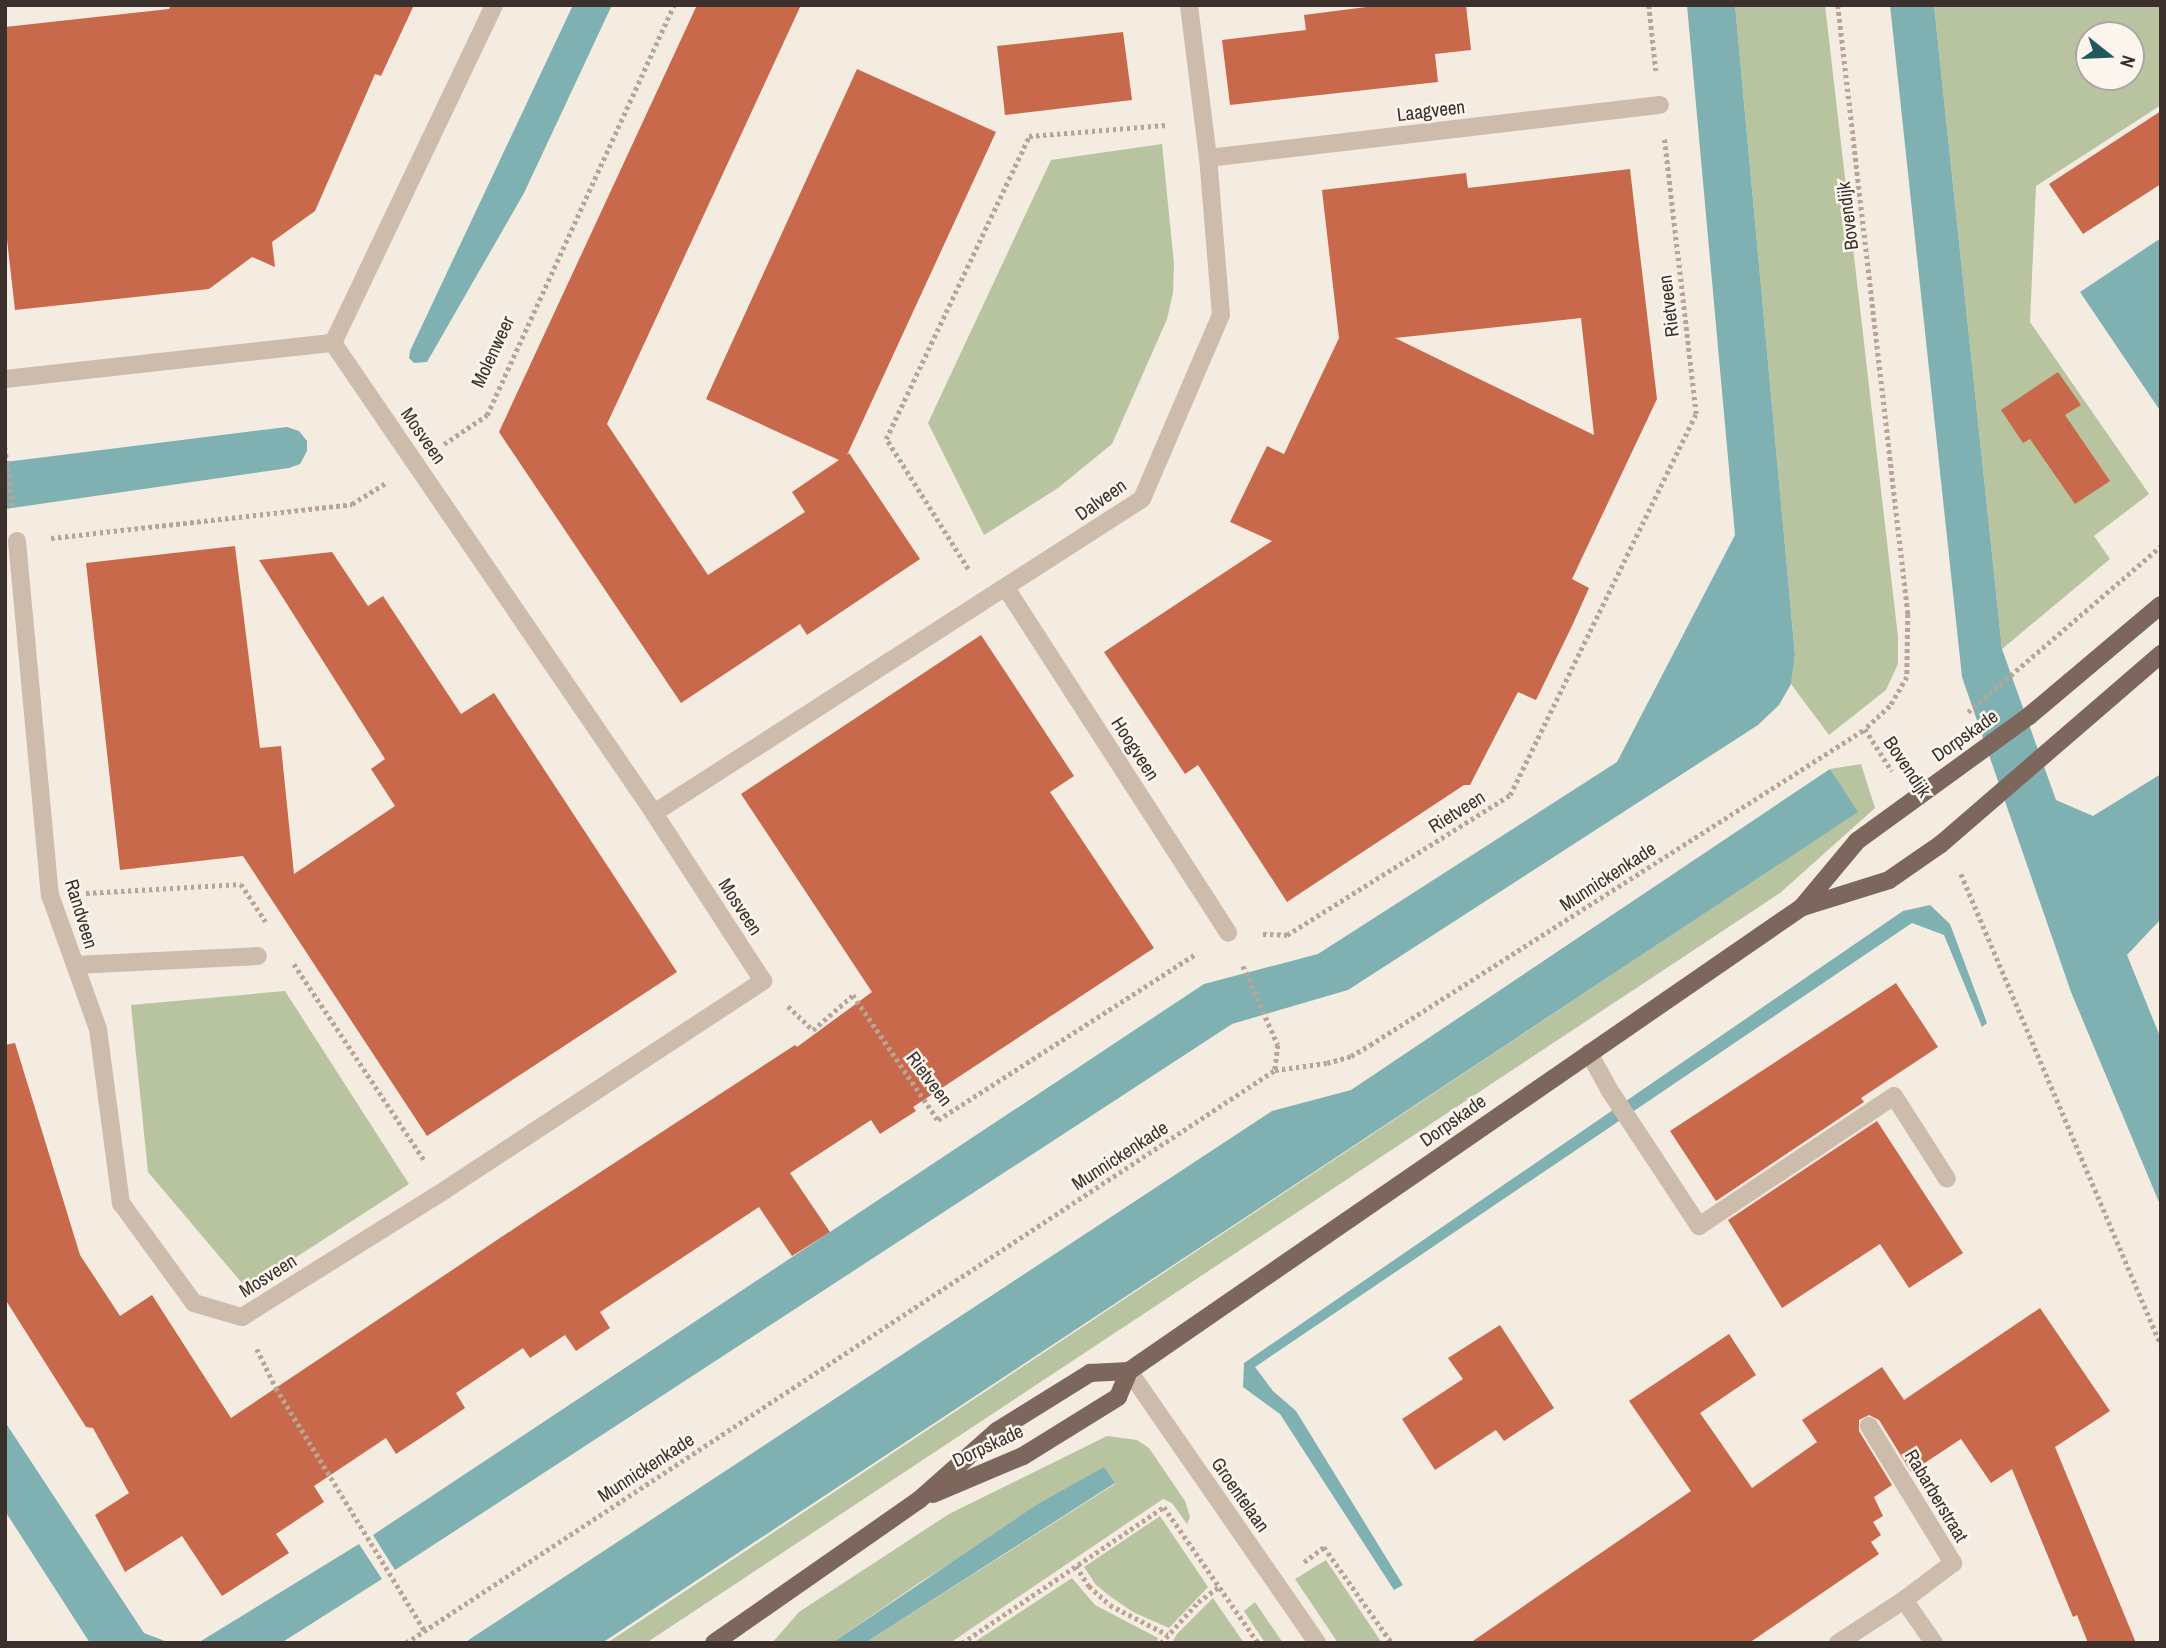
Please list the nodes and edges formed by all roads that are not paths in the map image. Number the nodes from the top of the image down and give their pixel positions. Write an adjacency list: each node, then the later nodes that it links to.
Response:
1 (494, 5): 5 (street)
2 (1189, 5): 4 (street, Dalveen)
3 (1660, 105): 4 (street, Laagveen)
4 (1208, 158): 8 (street, Dalveen)
5 (333, 343): 6 (street); 11 (street, Mosveen)
6 (5, 379)
7 (17, 541): 15 (street, Randveen)
8 (1006, 588): 11 (street, Dalveen); 13 (street, Hoogveen)
9 (2161, 605): 12 (main road, Dorpskade)
10 (2161, 654): 12 (main road, Dorpskade)
11 (654, 813): 18 (street, Mosveen)
12 (1802, 907): 16 (main road, Dorpskade)
13 (1228, 933)
14 (258, 956): 15 (street, Randveen)
15 (75, 965): 18 (street, Randveen)
16 (1589, 1053): 17 (street); 19 (main road, Dorpskade)
17 (1947, 1179)
18 (242, 1317)
19 (1129, 1371): 21 (main road, Dorpskade); 21 (main road, Dorpskade); 24 (street, Groentelaan)
20 (1869, 1426): 22 (street, Rabarberstraat)
21 (919, 1500): 23 (main road, Dorpskade)
22 (1904, 1600): 25 (street); 26 (street)
23 (715, 1643)
24 (1317, 1643)
25 (1838, 1643)
26 (1934, 1643)

